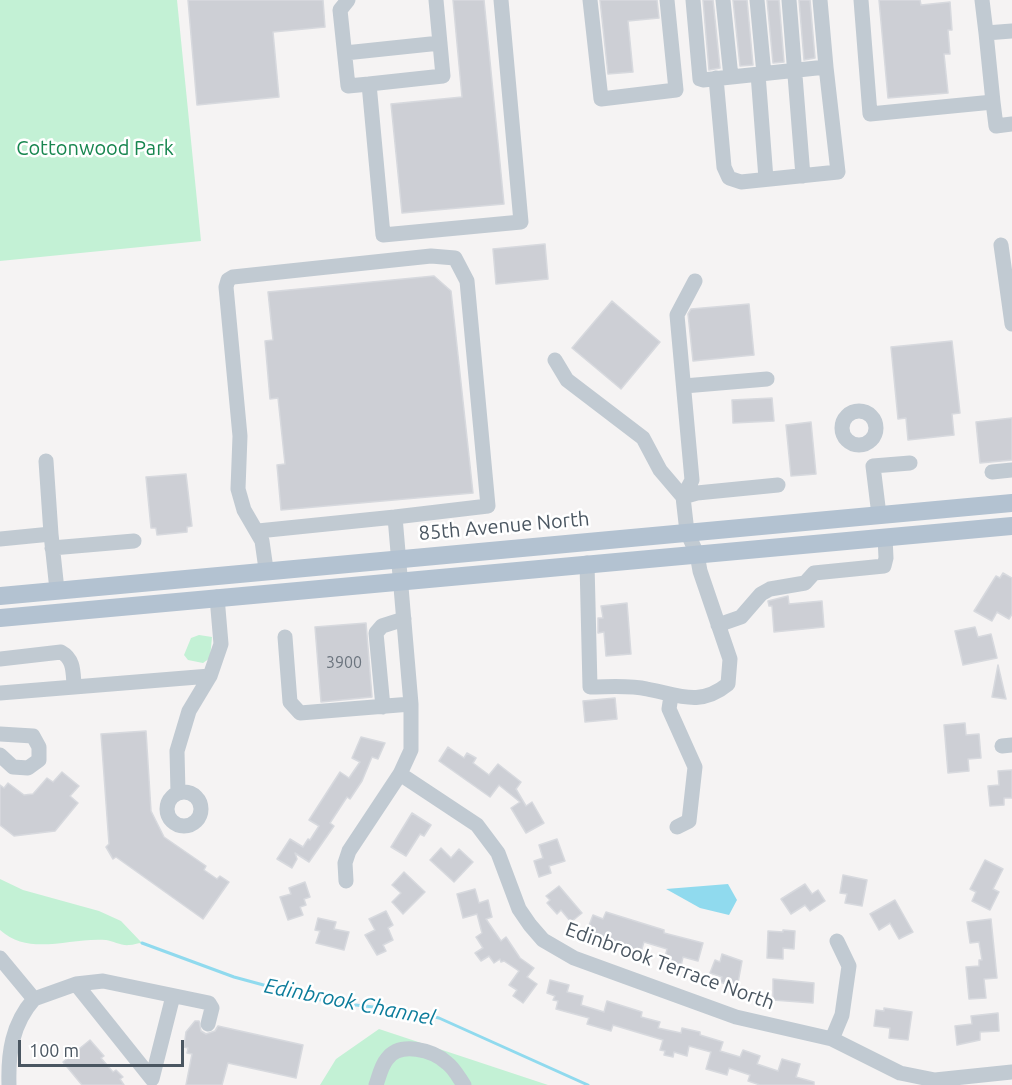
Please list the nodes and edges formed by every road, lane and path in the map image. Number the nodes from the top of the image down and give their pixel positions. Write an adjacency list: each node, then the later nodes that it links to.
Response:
1 (348, 0): 16 (street)
2 (436, 0): 15 (street)
3 (501, 0): 21 (street)
4 (590, 0): 5 (street)
5 (667, 0)
6 (693, 0): 20 (street)
7 (723, 0): 20 (street)
8 (757, 0): 19 (street)
9 (789, 0): 18 (street)
10 (820, 0): 17 (street)
11 (861, 0): 22 (street)
12 (982, 0): 14 (street)
13 (1012, 31): 14 (street)
14 (986, 33): 22 (street)
15 (440, 43): 16 (street); 21 (street)
16 (345, 53): 21 (street)
17 (826, 67): 18 (street); 24 (street)
18 (796, 71): 19 (street); 24 (street)
19 (761, 74): 20 (street); 25 (street)
20 (723, 78): 25 (street)
21 (369, 84)
22 (993, 102): 23 (street)
23 (1012, 124)
24 (803, 176): 25 (street)
25 (766, 179)
26 (1001, 244): 28 (street)
27 (695, 281): 31 (street)
28 (1012, 324)
29 (555, 360): 39 (street)
30 (767, 380): 31 (street)
31 (684, 386): 39 (street)
32 (866, 444): 35 (street)
33 (46, 461): 48 (street)
34 (910, 463): 35 (street)
35 (873, 466): 41 (street)
36 (1012, 470): 37 (street)
37 (992, 472)
38 (778, 485): 39 (street)
39 (683, 497): 45 (street)
40 (1012, 503): 41 (main road, 85th Avenue North)
41 (879, 515): 45 (main road, 85th Avenue North)
42 (395, 517): 44 (street); 44 (street); 51 (street)
43 (1012, 526): 46 (main road)
44 (258, 531): 53 (street)
45 (687, 532): 50 (street); 51 (main road, 85th Avenue North)
46 (885, 537): 50 (main road); 60 (street)
47 (0, 538): 48 (street)
48 (52, 541): 49 (street); 55 (street)
49 (134, 541)
50 (697, 554): 52 (main road); 60 (street)
51 (399, 558): 53 (main road, 85th Avenue North); 54 (street)
52 (587, 563): 54 (main road); 66 (street)
53 (266, 570): 55 (main road, 85th Avenue North)
54 (401, 580): 57 (main road); 59 (street)
55 (57, 590): 56 (main road, 85th Avenue North)
56 (0, 596)
57 (217, 597): 58 (main road); 63 (street)
58 (0, 618)
59 (404, 619): 67 (street); 68 (street)
60 (718, 625): 66 (street)
61 (285, 637): 68 (street)
62 (0, 659): 64 (street)
63 (210, 676): 64 (street); 72 (street)
64 (74, 685): 65 (street)
65 (0, 693)
66 (671, 696): 73 (street)
67 (411, 704): 68 (street); 71 (street)
68 (383, 707)
69 (0, 734): 70 (street)
70 (0, 755)
71 (400, 774): 74 (street); 81 (street, Edinbrook Terrace North)
72 (178, 793)
73 (677, 826)
74 (346, 881)
75 (837, 941): 81 (street)
76 (0, 958): 79 (street)
77 (76, 984): 78 (street); 78 (street); 79 (street)
78 (173, 996): 80 (street)
79 (34, 999): 83 (street)
80 (208, 1024)
81 (832, 1039): 82 (street, Edinbrook Terrace North)
82 (1012, 1072)
83 (9, 1085)
84 (376, 1085): 85 (street)
85 (464, 1085)

